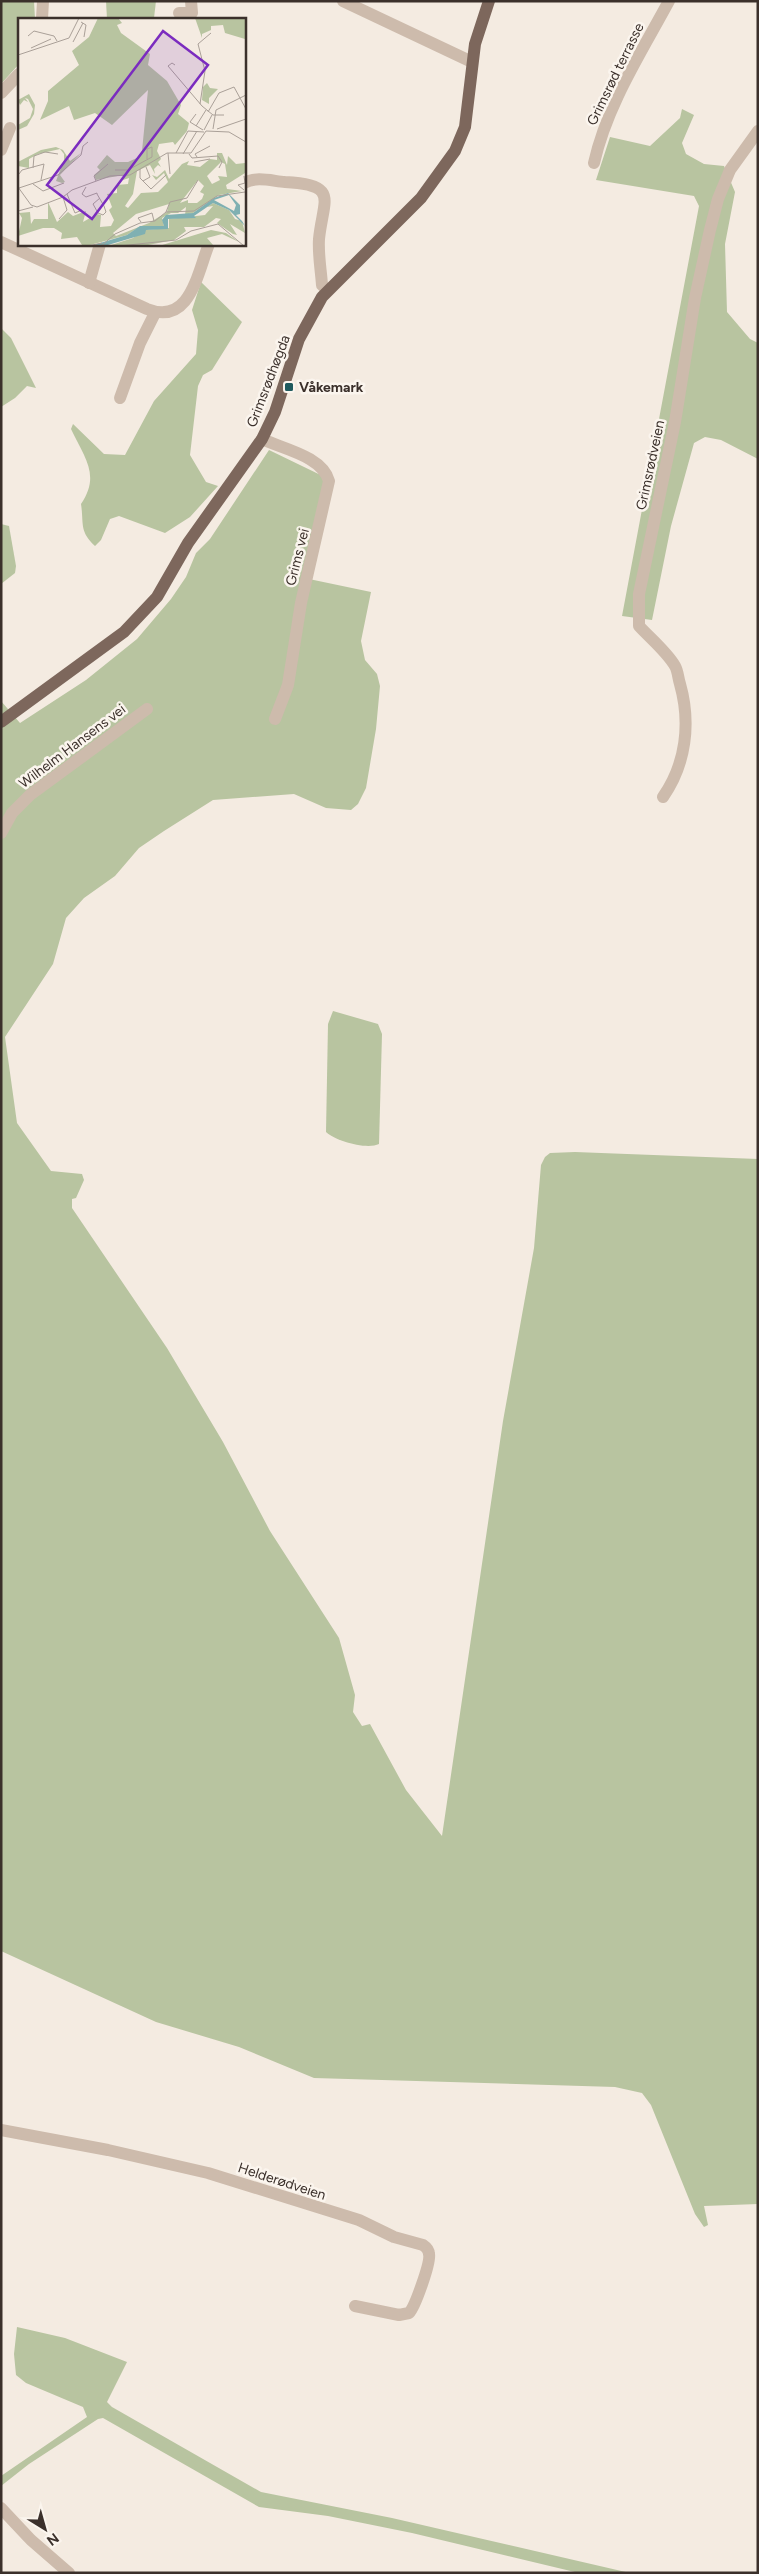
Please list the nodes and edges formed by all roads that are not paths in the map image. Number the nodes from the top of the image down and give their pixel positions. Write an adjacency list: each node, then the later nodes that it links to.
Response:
1 (43, 1): 7 (street)
2 (191, 1): 6 (street)
3 (343, 1): 8 (street)
4 (489, 1): 8 (main road, Grimsrødhøgda)
5 (669, 1): 14 (street, Grimsrød terrasse)
6 (179, 13)
7 (42, 18)
8 (472, 62): 20 (main road, Grimsrødhøgda)
9 (18, 75): 10 (street)
10 (1, 93)
11 (10, 128): 13 (street)
12 (758, 131): 27 (street, Grimsrødveien)
13 (1, 150)
14 (594, 163)
15 (245, 183): 20 (street)
16 (1, 242): 19 (street)
17 (100, 245): 19 (street)
18 (209, 245): 21 (street)
19 (89, 282): 21 (street)
20 (327, 290): 23 (main road, Grimsrødhøgda)
21 (155, 313): 22 (street)
22 (120, 398)
23 (262, 439): 25 (street, Grims vei); 26 (main road, Grimsrødhøgda)
24 (147, 709): 28 (street, Wilhelm Hansens vei)
25 (275, 719)
26 (1, 722)
27 (663, 797)
28 (1, 833)
29 (1, 2130): 30 (street, Helderødveien)
30 (355, 2306)
31 (1, 2508): 32 (street)
32 (68, 2573)

